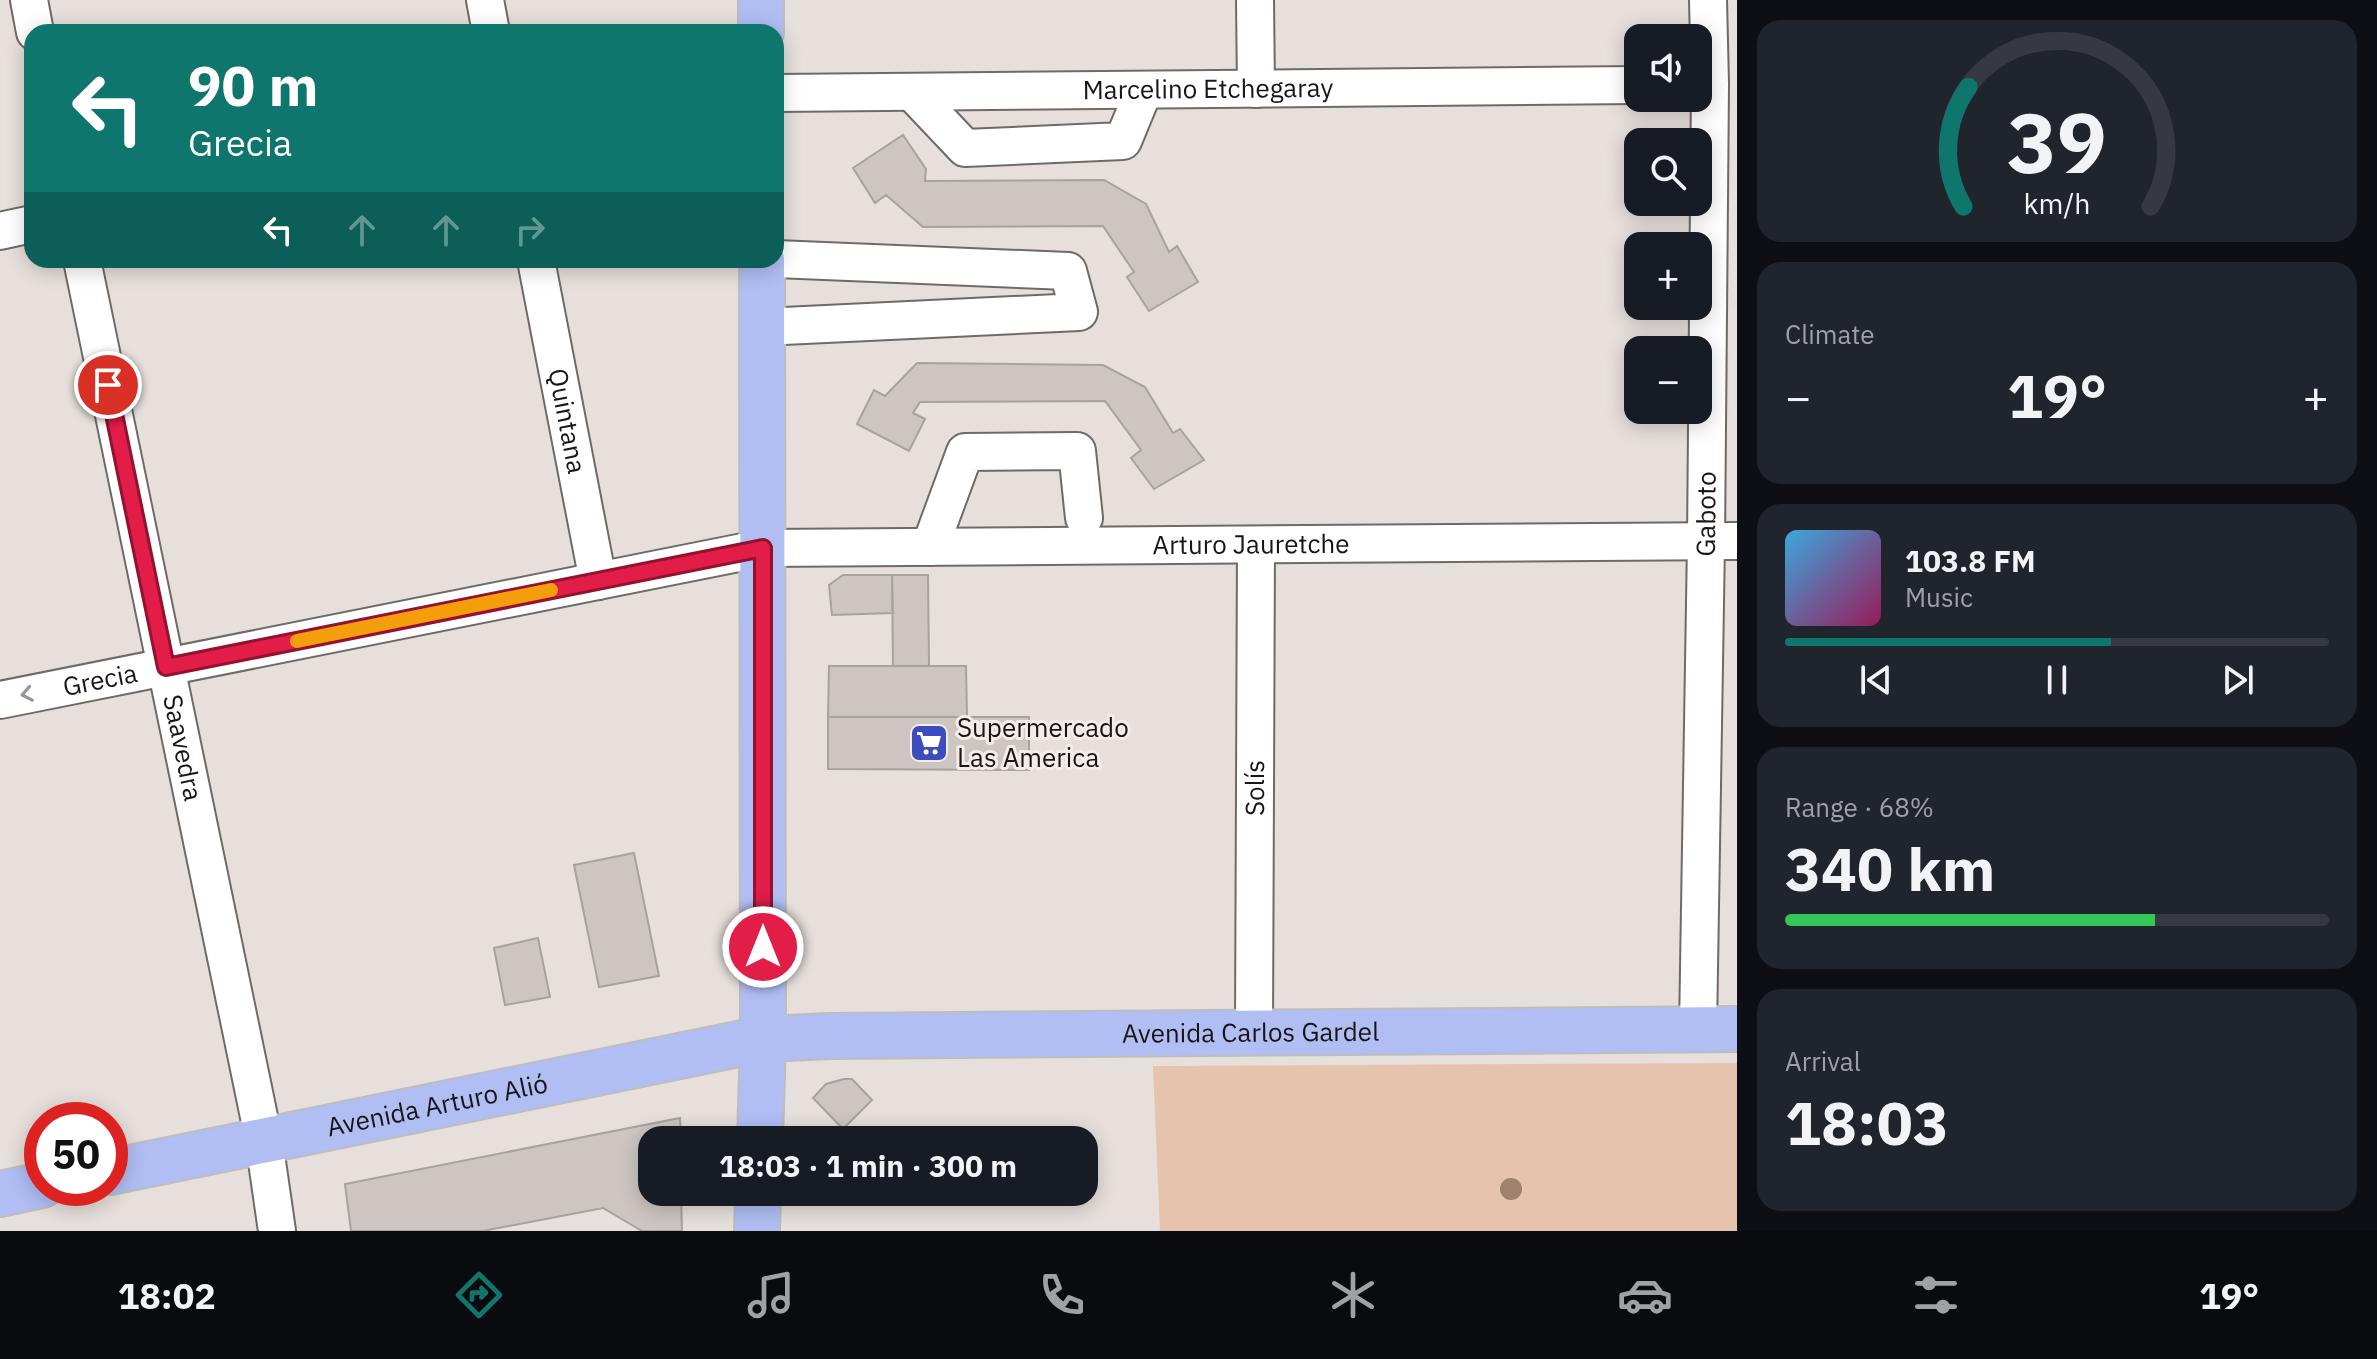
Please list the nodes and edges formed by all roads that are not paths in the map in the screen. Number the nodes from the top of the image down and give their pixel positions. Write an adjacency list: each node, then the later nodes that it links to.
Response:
1 (29, 0): 6 (street)
2 (485, 0): 7 (street)
3 (761, 0): 8 (main road)
4 (1255, 0): 11 (street)
5 (1708, 0): 9 (street, Gaboto)
6 (34, 24)
7 (490, 24)
8 (761, 24)
9 (1715, 84): 23 (street, Gaboto)
10 (1624, 85): 11 (street, Marcelino Etchegaray)
11 (1256, 89): 12 (street, Marcelino Etchegaray)
12 (1144, 90): 13 (street, Marcelino Etchegaray); 13 (street)
13 (912, 92): 14 (street, Marcelino Etchegaray)
14 (784, 93)
15 (24, 226): 16 (street)
16 (0, 231)
17 (784, 259): 21 (street)
18 (84, 268): 28 (street, Saavedra)
19 (538, 268): 27 (street, Quintana)
20 (762, 268): 21 (main road)
21 (762, 327): 26 (main road)
22 (1084, 518): 25 (street)
23 (1722, 542): 24 (street, Arturo Jauretche); 30 (street, Gaboto)
24 (1256, 545): 25 (street, Arturo Jauretche); 31 (street, Solís)
25 (930, 547): 26 (street, Arturo Jauretche)
26 (763, 548): 27 (street, Grecia); 32 (main road)
27 (598, 581): 28 (street, Grecia)
28 (166, 667): 29 (street, Grecia, one-way to 29); 34 (street, Saavedra)
29 (0, 700)
30 (1718, 1030): 31 (main road, Avenida Carlos Gardel)
31 (1254, 1032): 32 (main road, Avenida Carlos Gardel)
32 (763, 1039): 33 (main road); 34 (main road, Avenida Arturo Alió)
33 (760, 1126)
34 (264, 1141): 35 (main road, Avenida Arturo Alió); 39 (street, Saavedra)
35 (128, 1168)
36 (24, 1189): 37 (main road)
37 (0, 1194)
38 (758, 1206): 40 (main road)
39 (277, 1231)
40 (757, 1231)

